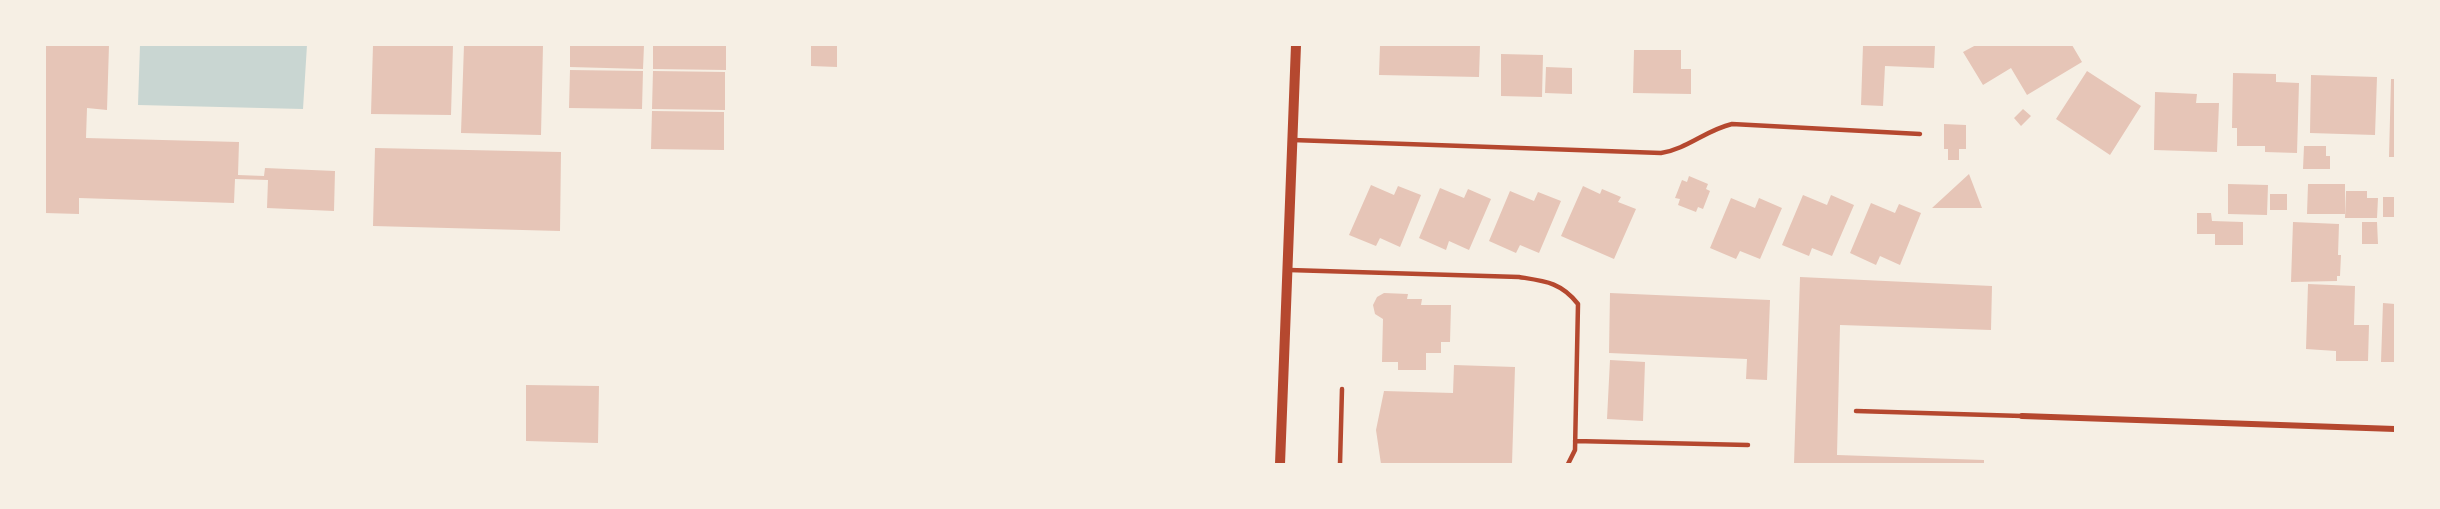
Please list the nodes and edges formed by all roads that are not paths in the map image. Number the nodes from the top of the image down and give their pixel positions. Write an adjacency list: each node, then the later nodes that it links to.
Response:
1 (1296, 45): 3 (street)
2 (1920, 134): 3 (lane)
3 (1292, 140): 4 (street)
4 (1286, 270): 9 (lane); 11 (street)
5 (1342, 389): 12 (lane)
6 (1856, 411): 7 (lane)
7 (2022, 417): 8 (street)
8 (2395, 429)
9 (1575, 441): 10 (lane); 13 (lane)
10 (1748, 445)
11 (1280, 464)
12 (1340, 464)
13 (1568, 464)

